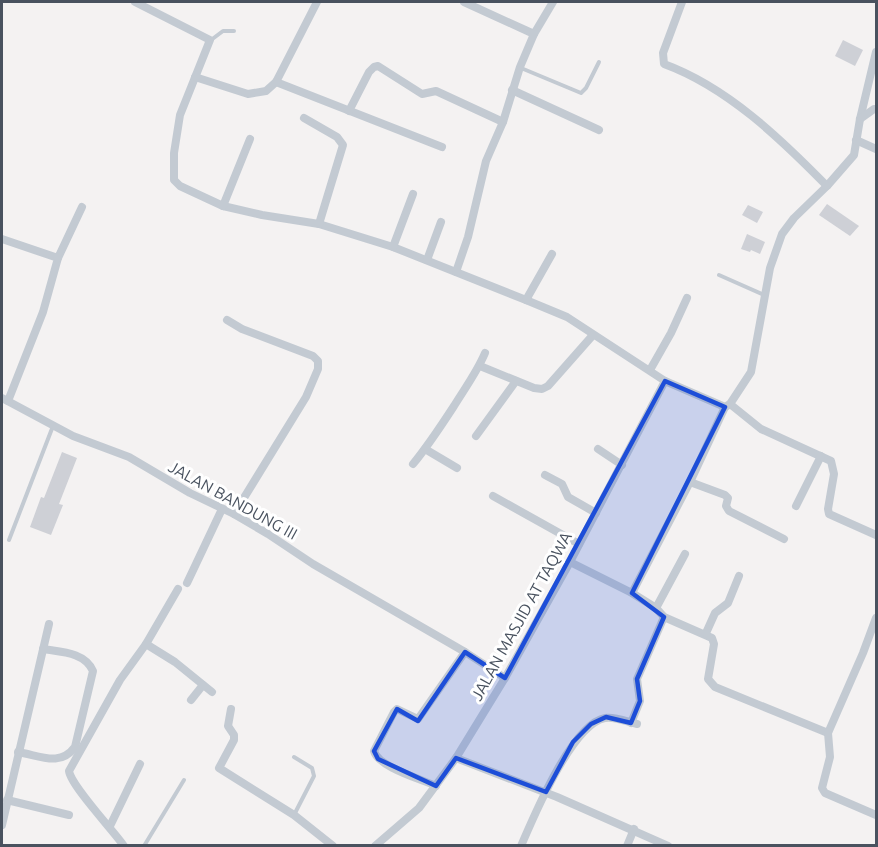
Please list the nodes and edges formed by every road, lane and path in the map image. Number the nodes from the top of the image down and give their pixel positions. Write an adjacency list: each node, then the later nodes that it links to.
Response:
1 (135, 2): 8 (street)
2 (317, 2): 13 (street)
3 (464, 2): 7 (street)
4 (553, 2): 7 (street)
5 (682, 2): 25 (street)
6 (234, 31): 8 (lane)
7 (534, 34): 11 (street)
8 (210, 40): 12 (street)
9 (876, 52): 18 (street)
10 (599, 62): 11 (lane)
11 (520, 67): 14 (street)
12 (195, 77): 13 (street); 27 (street)
13 (276, 82): 16 (street)
14 (512, 90): 19 (street); 20 (street)
15 (876, 109): 18 (street)
16 (349, 111): 19 (street); 23 (street)
17 (304, 118): 30 (street)
18 (860, 119): 22 (street)
19 (503, 122): 36 (street)
20 (599, 130)
21 (250, 139): 27 (street)
22 (856, 140): 24 (street); 25 (street)
23 (442, 147)
24 (876, 149)
25 (827, 186): 38 (street)
26 (413, 194): 32 (street)
27 (223, 206): 30 (street)
28 (82, 207): 34 (street)
29 (441, 222): 35 (street)
30 (319, 224): 32 (street)
31 (2, 239): 34 (street)
32 (393, 247): 35 (street)
33 (552, 254): 40 (street)
34 (58, 258): 48 (street)
35 (428, 260): 36 (street)
36 (456, 272): 40 (street)
37 (719, 275): 38 (lane)
38 (765, 296): 49 (street)
39 (687, 298): 45 (street)
40 (526, 300): 42 (street)
41 (227, 320): 64 (street)
42 (593, 335): 45 (street); 46 (street)
43 (485, 352): 44 (street)
44 (480, 366): 46 (street); 52 (street)
45 (650, 370): 47 (street)
46 (516, 381): 51 (street)
47 (665, 381): 49 (street); 56 (street, JALAN MASJID AT TAQWA)
48 (5, 400): 50 (street, JALAN BANDUNG III)
49 (728, 405): 54 (street); 59 (street)
50 (53, 425): 62 (street, JALAN BANDUNG III); 67 (lane)
51 (476, 436)
52 (425, 449): 55 (street); 57 (street)
53 (598, 449): 56 (street)
54 (821, 456): 61 (street); 65 (street)
55 (413, 464)
56 (622, 465): 63 (street, JALAN MASJID AT TAQWA)
57 (457, 468)
58 (545, 475): 63 (street)
59 (690, 482): 66 (street); 74 (street)
60 (493, 496): 68 (street)
61 (796, 506)
62 (222, 509): 64 (street, JALAN BANDUNG III); 72 (street)
63 (596, 513): 68 (street, JALAN MASJID AT TAQWA)
64 (234, 514): 82 (street, JALAN BANDUNG III)
65 (876, 535)
66 (784, 539)
67 (9, 540)
68 (579, 544): 70 (street, JALAN MASJID AT TAQWA)
69 (685, 554): 75 (street)
70 (570, 562): 74 (street); 83 (street, JALAN MASJID AT TAQWA)
71 (739, 576): 79 (street)
72 (187, 583)
73 (178, 590): 80 (street)
74 (632, 593): 75 (street)
75 (656, 608): 76 (street)
76 (664, 617): 79 (street); 95 (street)
77 (876, 618): 88 (street)
78 (49, 624): 81 (street)
79 (706, 633): 88 (street)
80 (146, 644): 84 (street); 101 (street)
81 (43, 650): 89 (street); 89 (street)
82 (465, 652): 83 (street, JALAN BANDUNG III); 94 (street)
83 (505, 678): 91 (street, JALAN MASJID AT TAQWA)
84 (203, 685): 85 (street); 86 (street)
85 (212, 693)
86 (191, 700)
87 (231, 709): 98 (street)
88 (828, 733): 99 (street)
89 (18, 752): 96 (street)
90 (294, 757): 98 (lane)
91 (456, 758): 94 (street, JALAN MASJID AT TAQWA); 95 (street)
92 (140, 764): 101 (street)
93 (184, 780): 104 (lane)
94 (436, 786): 106 (street, JALAN MASJID AT TAQWA)
95 (546, 792): 102 (street); 107 (street)
96 (7, 800): 97 (street); 100 (street)
97 (69, 815)
98 (294, 815): 105 (street)
99 (876, 815)
100 (2, 825)
101 (110, 826): 103 (street)
102 (634, 829): 108 (street); 109 (street)
103 (124, 846)
104 (144, 846)
105 (333, 846)
106 (375, 846)
107 (521, 846)
108 (627, 846)
109 (668, 846)

